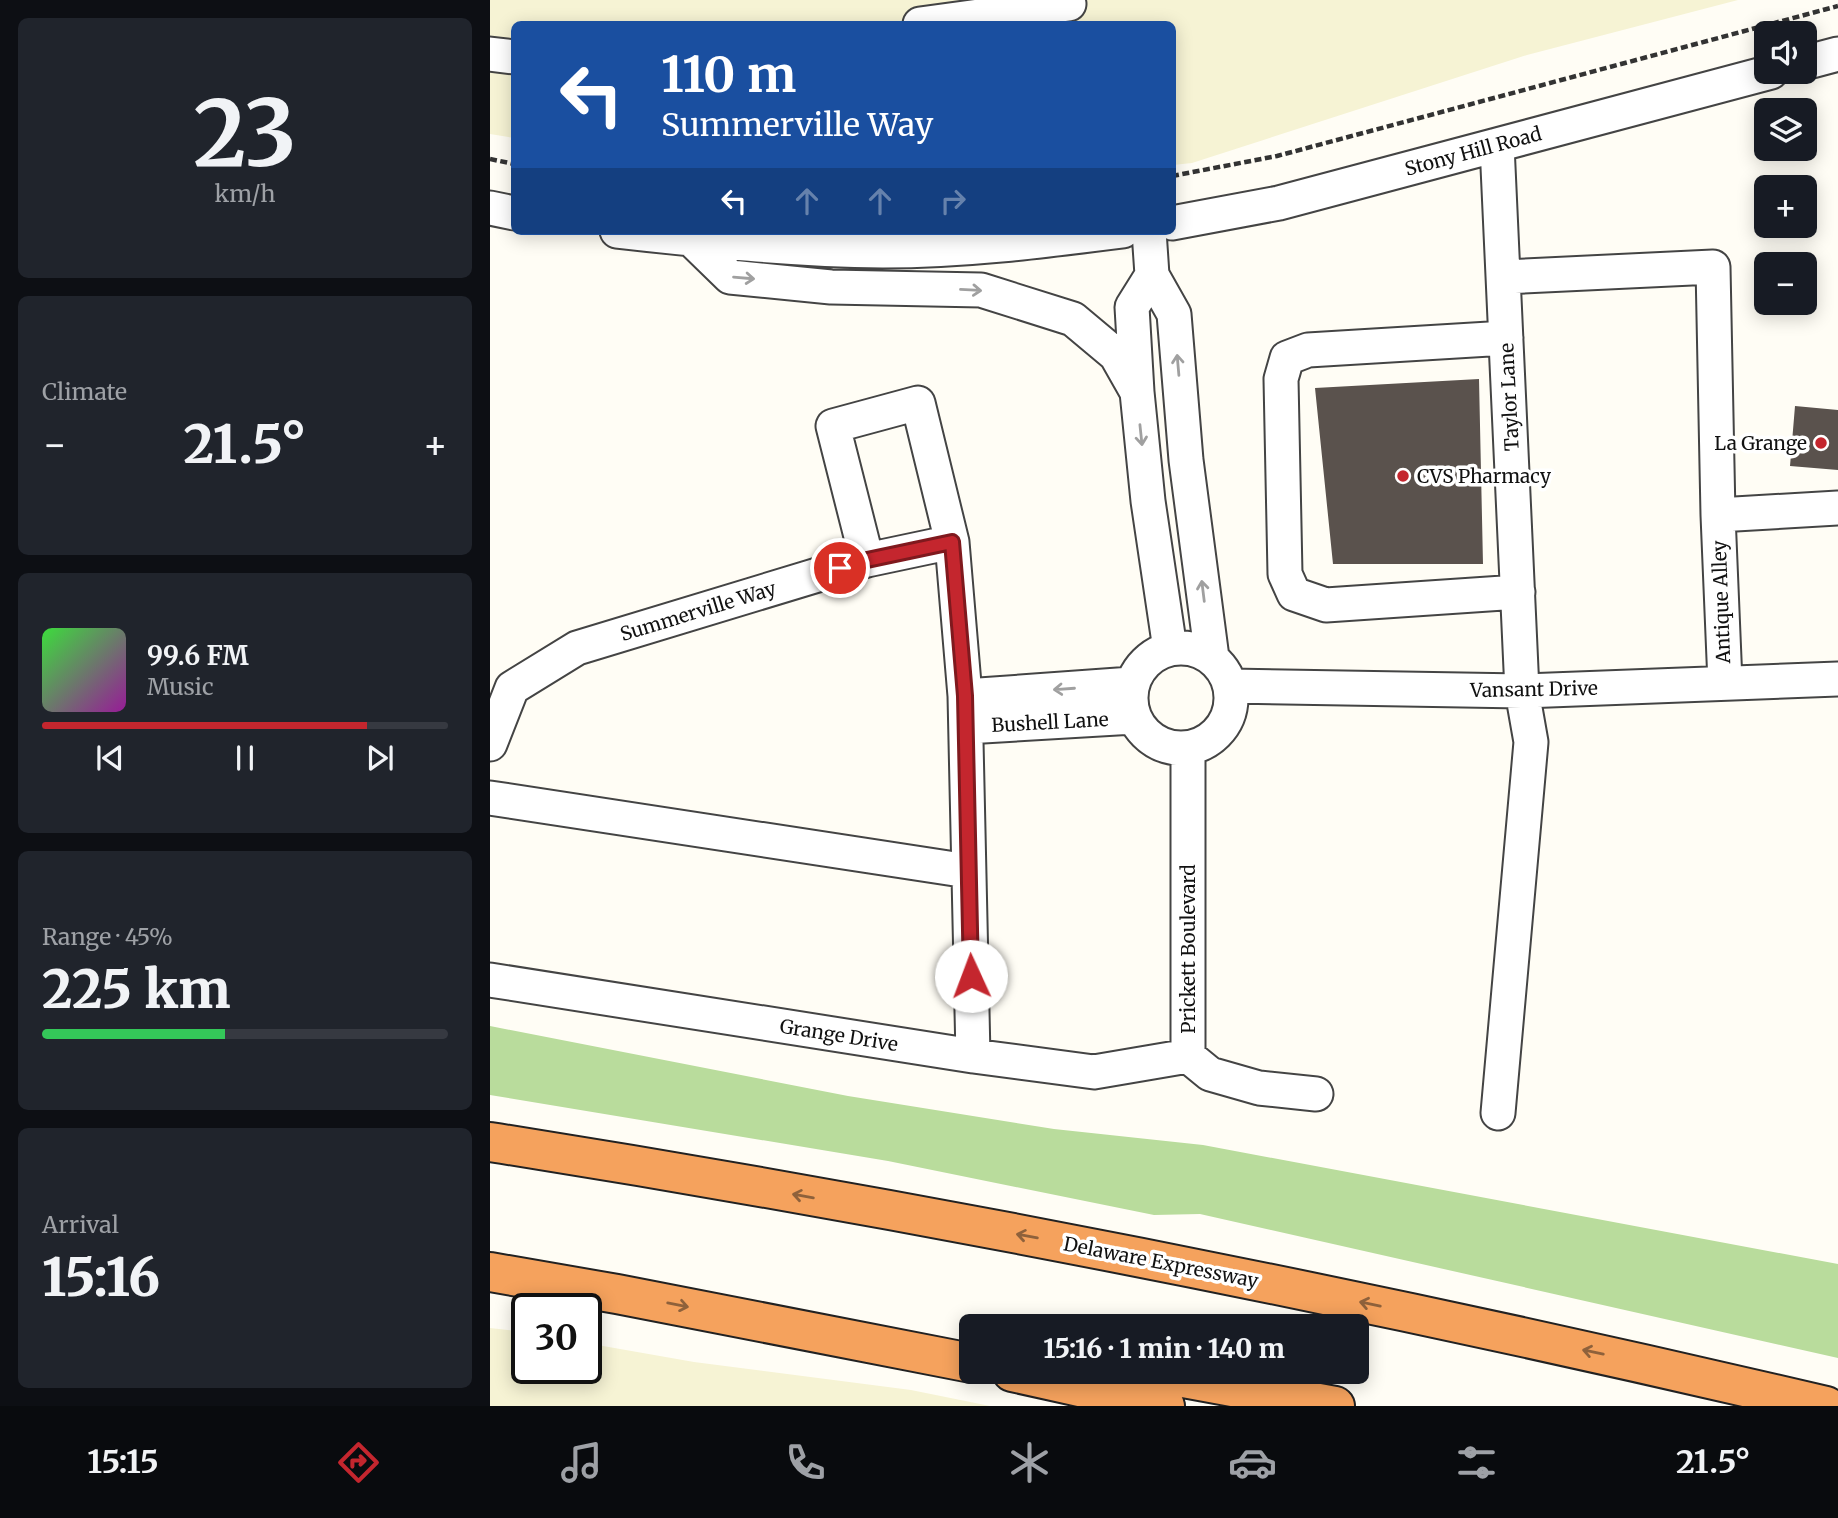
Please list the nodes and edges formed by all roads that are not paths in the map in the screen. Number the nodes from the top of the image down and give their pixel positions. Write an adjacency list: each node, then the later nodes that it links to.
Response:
1 (1071, 9): 2 (street)
2 (950, 21)
3 (490, 54): 5 (street)
4 (1838, 54): 6 (street)
5 (511, 57)
6 (1817, 60)
7 (1754, 77): 8 (street, Stony Hill Road)
8 (1497, 145): 11 (street, Stony Hill Road); 17 (street, Taylor Lane)
9 (490, 208): 10 (street)
10 (511, 212)
11 (1176, 222)
12 (654, 235): 15 (street)
13 (1085, 235): 15 (street)
14 (1149, 235): 16 (street)
15 (691, 239): 19 (street, one-way to 19)
16 (1152, 275): 19 (street); 26 (street, one-way to 16)
17 (1504, 277): 18 (street, Taylor Lane); 21 (street)
18 (1506, 338): 24 (street, Taylor Lane); 24 (street)
19 (1137, 392): 25 (street, one-way to 25)
20 (1838, 508): 21 (street, Antique Alley)
21 (1718, 515): 28 (street, Antique Alley)
22 (952, 542): 23 (street, Summerville Way); 23 (street, Bushell Lane); 32 (street, Bushell Lane)
23 (867, 560): 34 (street, Summerville Way)
24 (1518, 592): 31 (street, Taylor Lane)
25 (1170, 649): 26 (street); 29 (street)
26 (1212, 658): 30 (street)
27 (1838, 679): 28 (street, Vansant Drive)
28 (1725, 683): 31 (street, Vansant Drive)
29 (1132, 684): 32 (street, Bushell Lane, one-way to 32); 33 (street)
30 (1230, 686): 31 (street, Vansant Drive); 35 (street)
31 (1522, 691): 42 (street, Taylor Lane)
32 (965, 712): 33 (street, Bushell Lane); 37 (street, Bushell Lane)
33 (1134, 717): 35 (street)
34 (490, 744)
35 (1188, 748): 40 (street, Prickett Boulevard)
36 (490, 798): 37 (street)
37 (968, 871): 39 (street, Bushell Lane)
38 (490, 980): 39 (street, Grange Drive)
39 (973, 1056): 40 (street, Grange Drive)
40 (1188, 1056): 41 (street, Prickett Boulevard)
41 (1316, 1094)
42 (1499, 1113)
43 (490, 1142): 48 (highway, Delaware Expressway, one-way to 43)
44 (490, 1249): 46 (highway)
45 (490, 1272): 47 (highway, one-way to 47)
46 (959, 1336)
47 (959, 1361)
48 (1651, 1365): 51 (highway); 54 (highway, Delaware Expressway)
49 (1066, 1384): 52 (highway)
50 (1216, 1384): 53 (highway)
51 (1838, 1387)
52 (1165, 1406)
53 (1335, 1406)
54 (1826, 1406)

